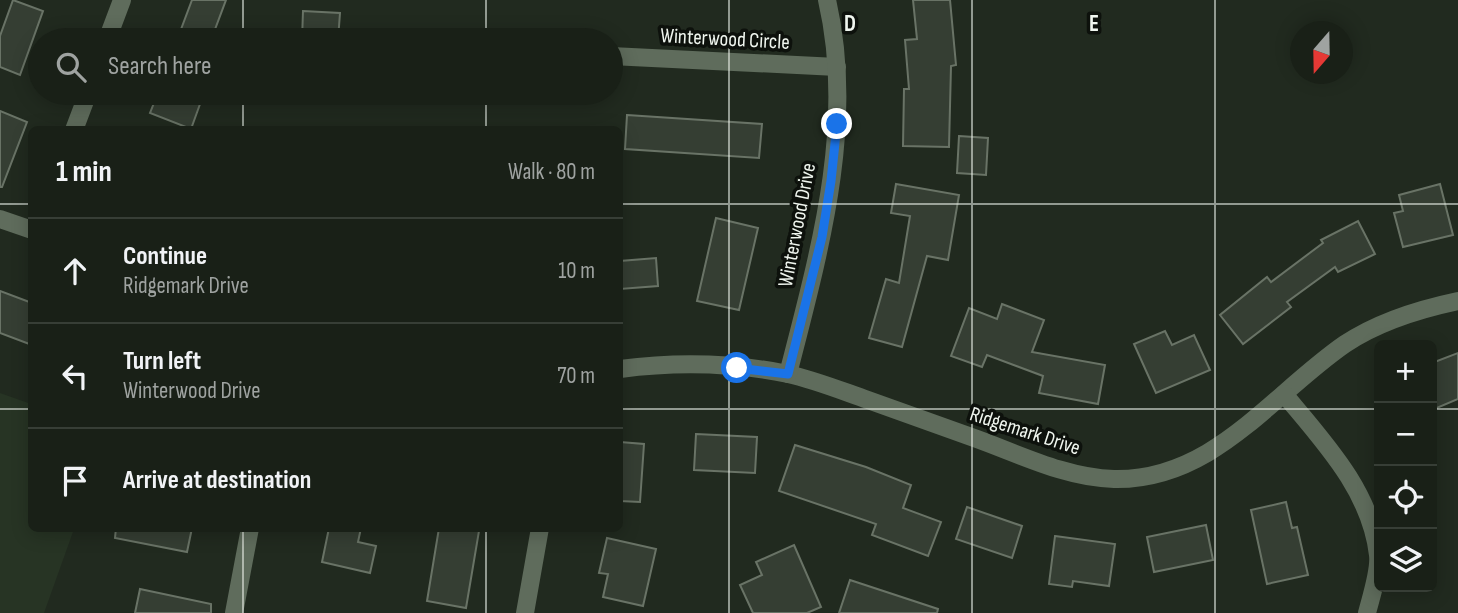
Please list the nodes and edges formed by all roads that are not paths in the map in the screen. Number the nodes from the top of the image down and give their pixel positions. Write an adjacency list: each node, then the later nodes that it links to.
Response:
1 (122, 0): 3 (street)
2 (827, 0): 5 (street, Winterwood Drive)
3 (112, 28)
4 (623, 57): 5 (street, Winterwood Circle)
5 (837, 67): 12 (street, Winterwood Drive)
6 (83, 105): 7 (street)
7 (76, 126)
8 (0, 219): 9 (street)
9 (28, 229)
10 (1458, 301): 13 (street, Ridgemark Drive)
11 (623, 369): 12 (street, Ridgemark Drive)
12 (788, 374): 13 (street, Ridgemark Drive)
13 (1284, 394): 18 (street)
14 (249, 532): 16 (street)
15 (539, 532): 17 (street)
16 (234, 613)
17 (525, 613)
18 (1367, 613)

